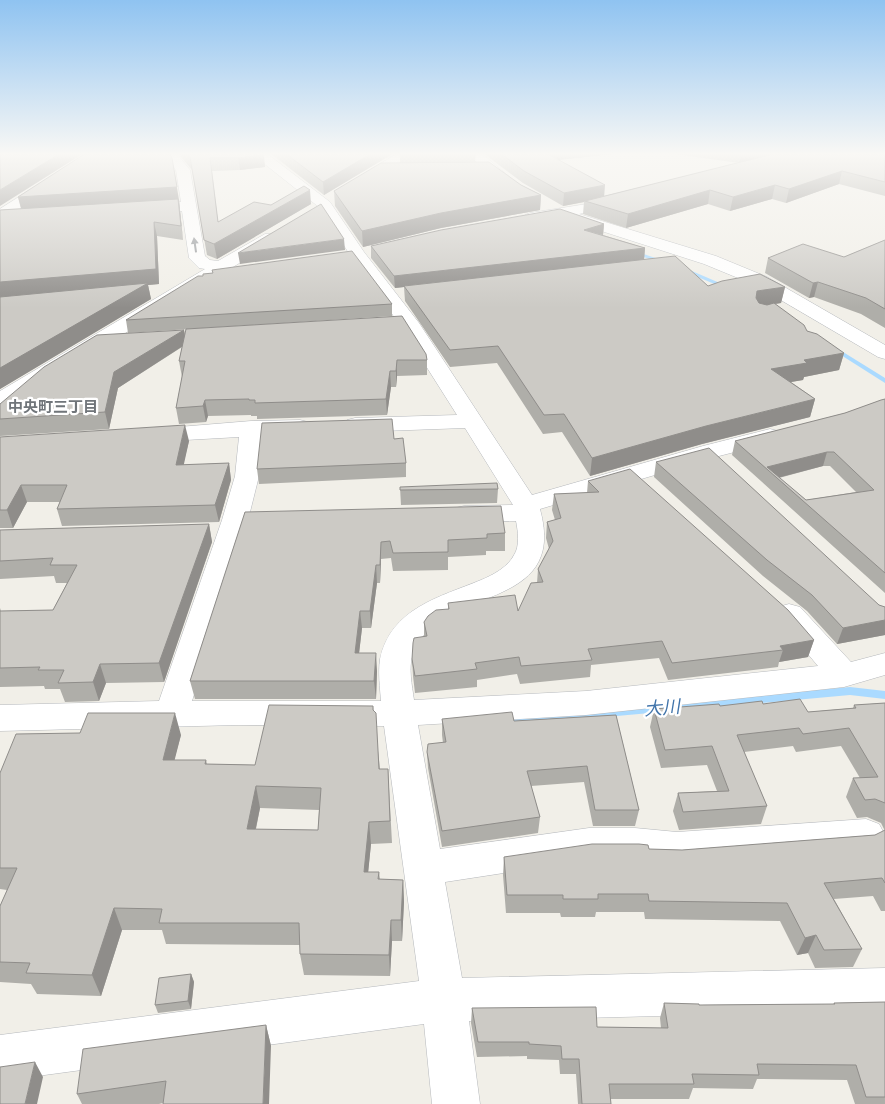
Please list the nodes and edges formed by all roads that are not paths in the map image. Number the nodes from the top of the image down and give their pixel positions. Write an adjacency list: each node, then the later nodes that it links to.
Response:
1 (17, 205): 7 (street)
2 (325, 205): 9 (street); 13 (street)
3 (546, 205): 8 (street)
4 (604, 205): 8 (street)
5 (190, 206): 6 (street); 18 (street, one-way to 5)
6 (130, 209)
7 (3, 212): 10 (street)
8 (561, 212): 11 (street); 15 (street)
9 (309, 214)
10 (30, 216)
11 (528, 218)
12 (285, 229): 18 (street)
13 (367, 253): 14 (street); 24 (street)
14 (340, 258)
15 (710, 260): 16 (street); 19 (street)
16 (680, 264)
17 (244, 270): 18 (street)
18 (214, 271): 21 (street)
19 (761, 281): 20 (street); 25 (street)
20 (737, 286)
21 (183, 289): 22 (street); 30 (street)
22 (149, 291)
23 (409, 293): 24 (street)
24 (390, 296): 33 (street)
25 (806, 306): 26 (street); 27 (street)
26 (782, 310)
27 (854, 335): 29 (street); 31 (street)
28 (135, 340): 30 (street)
29 (826, 340)
30 (96, 342): 32 (street)
31 (885, 353)
32 (0, 400)
33 (471, 421): 34 (street); 41 (street)
34 (252, 428): 36 (street); 47 (street)
35 (786, 432): 37 (street)
36 (126, 436)
37 (712, 450): 38 (street); 39 (street)
38 (733, 471)
39 (633, 474): 40 (street); 41 (street)
40 (654, 493)
41 (527, 509): 42 (street); 46 (street)
42 (440, 514)
43 (766, 595): 45 (street)
44 (885, 664): 45 (street)
45 (844, 675): 46 (street)
46 (400, 712): 47 (street); 50 (street)
47 (171, 714): 48 (street)
48 (0, 718)
49 (866, 835): 50 (street)
50 (424, 868): 52 (street)
51 (885, 989): 52 (street)
52 (444, 1000): 53 (street); 54 (street)
53 (0, 1058)
54 (456, 1104)

